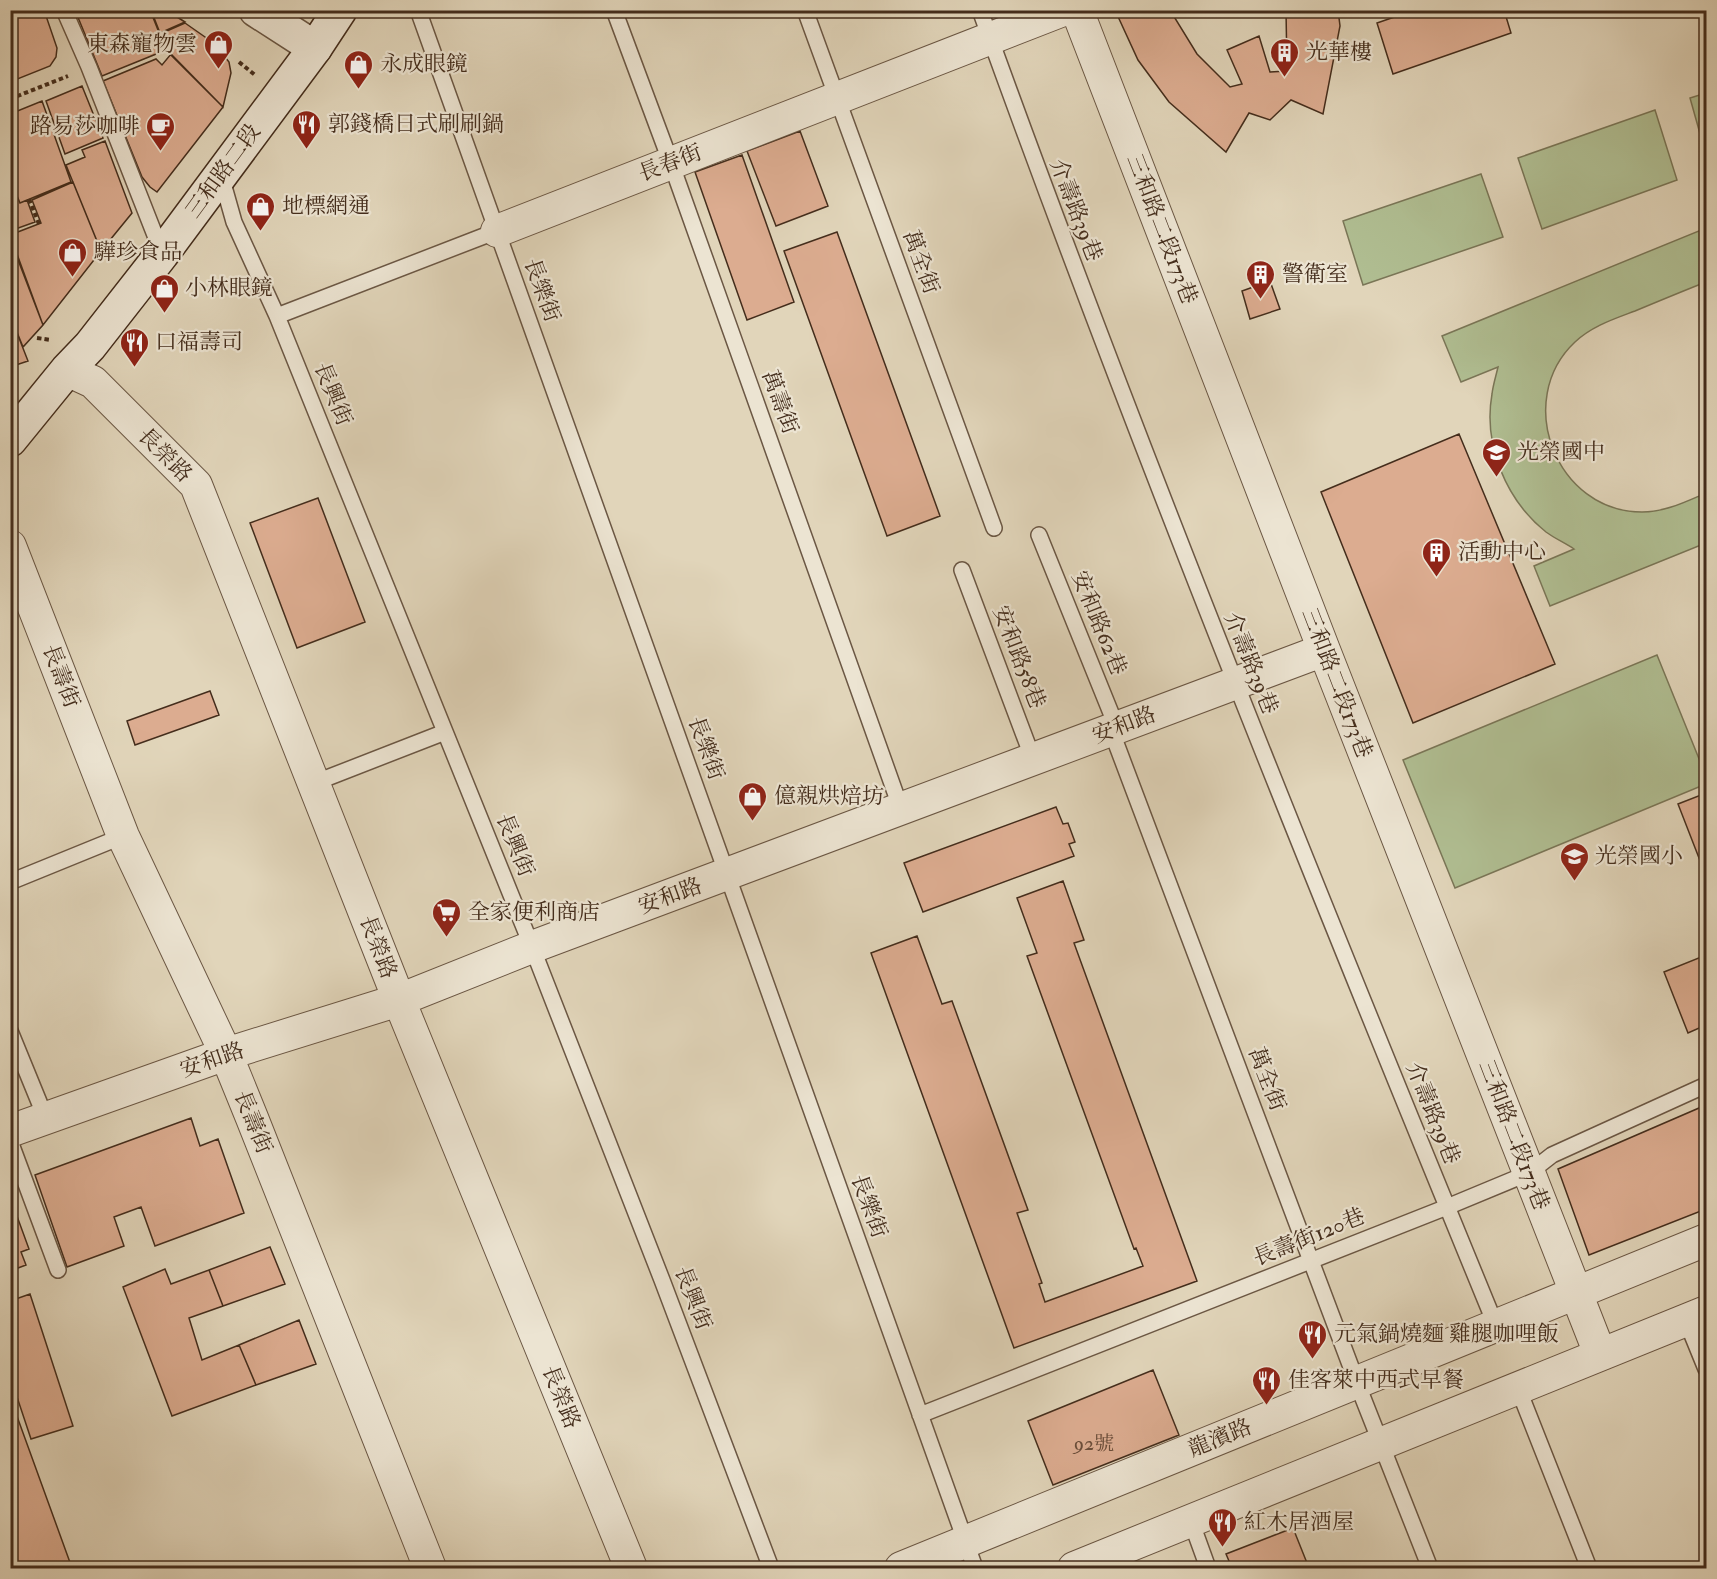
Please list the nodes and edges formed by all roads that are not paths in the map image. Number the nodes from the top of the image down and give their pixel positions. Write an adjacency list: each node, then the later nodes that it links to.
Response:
1 (64, 10): 15 (lane)
2 (256, 10): 10 (main road)
3 (340, 10): 10 (main road, 三和路二段)
4 (418, 10): 14 (lane, 長樂街)
5 (614, 10): 12 (lane, 萬壽街)
6 (805, 10): 11 (lane, 萬全街)
7 (1063, 10): 9 (street, 長春街)
8 (1077, 10): 23 (street, 三和路二段173巷)
9 (985, 25): 11 (street, 長春街); 24 (lane, 介壽路39巷)
10 (315, 48): 13 (main road, 三和路二段)
11 (837, 98): 12 (street, 長春街); 19 (lane, 萬全街)
12 (671, 163): 14 (street, 長春街); 29 (lane, 萬壽街)
13 (221, 176): 15 (main road, 三和路二段); 16 (lane, 長興街)
14 (497, 231): 16 (lane, 長春街); 31 (lane, 長樂街)
15 (162, 254): 17 (main road, 三和路二段)
16 (278, 316): 26 (lane, 長興街)
17 (68, 370): 18 (main road, 三和路二段); 28 (street, 長榮路)
18 (10, 440)
19 (994, 528)
20 (1039, 535): 25 (lane, 安和路62巷)
21 (10, 546): 30 (street, 長壽街)
22 (962, 570): 27 (lane, 安和路58巷)
23 (1324, 650): 24 (street, 安和路); 41 (street, 三和路二段173巷)
24 (1235, 683): 25 (street, 安和路); 42 (lane, 介壽路39巷)
25 (1114, 729): 27 (street, 安和路); 44 (lane, 萬全街)
26 (445, 732): 28 (lane); 33 (lane, 長興街)
27 (1034, 759): 29 (street, 安和路)
28 (314, 783): 34 (street, 長榮路)
29 (901, 809): 31 (street, 安和路)
30 (123, 836): 32 (lane); 36 (street, 長壽街)
31 (728, 875): 33 (street, 安和路); 53 (lane, 長樂街)
32 (10, 882)
33 (532, 947): 34 (street, 安和路); 59 (lane, 長興街)
34 (399, 1000): 36 (street, 安和路); 58 (street, 長榮路)
35 (10, 1031): 38 (lane)
36 (226, 1054): 38 (street, 安和路); 57 (street, 長壽街)
37 (1707, 1085): 41 (lane, 長壽街120巷)
38 (46, 1119): 39 (street, 安和路)
39 (10, 1131)
40 (10, 1141): 45 (lane)
41 (1529, 1173): 42 (lane, 長壽街120巷); 46 (street, 三和路二段173巷)
42 (1447, 1207): 44 (lane, 長壽街120巷); 48 (lane, 介壽路39巷)
43 (1707, 1240): 46 (street, 龍濱路)
44 (1312, 1260): 51 (lane, 萬全街); 53 (lane, 長壽街120巷)
45 (58, 1270)
46 (1576, 1293): 48 (street, 龍濱路); 49 (street, 三和路二段173巷)
47 (1696, 1316): 49 (street); 50 (lane)
48 (1496, 1326): 51 (street, 龍濱路)
49 (1600, 1354): 52 (street)
50 (1707, 1369)
51 (1357, 1383): 54 (lane, 萬全街); 56 (street, 龍濱路)
52 (1518, 1388): 54 (street); 64 (lane)
53 (920, 1415): 56 (lane, 長樂街)
54 (1381, 1444): 55 (street); 63 (lane, 萬全街)
55 (1191, 1521): 61 (street); 62 (lane)
56 (970, 1555): 60 (street, 龍濱路)
57 (429, 1568)
58 (631, 1569)
59 (771, 1569)
60 (901, 1569)
61 (1074, 1569)
62 (1208, 1569)
63 (1430, 1569)
64 (1589, 1569)

